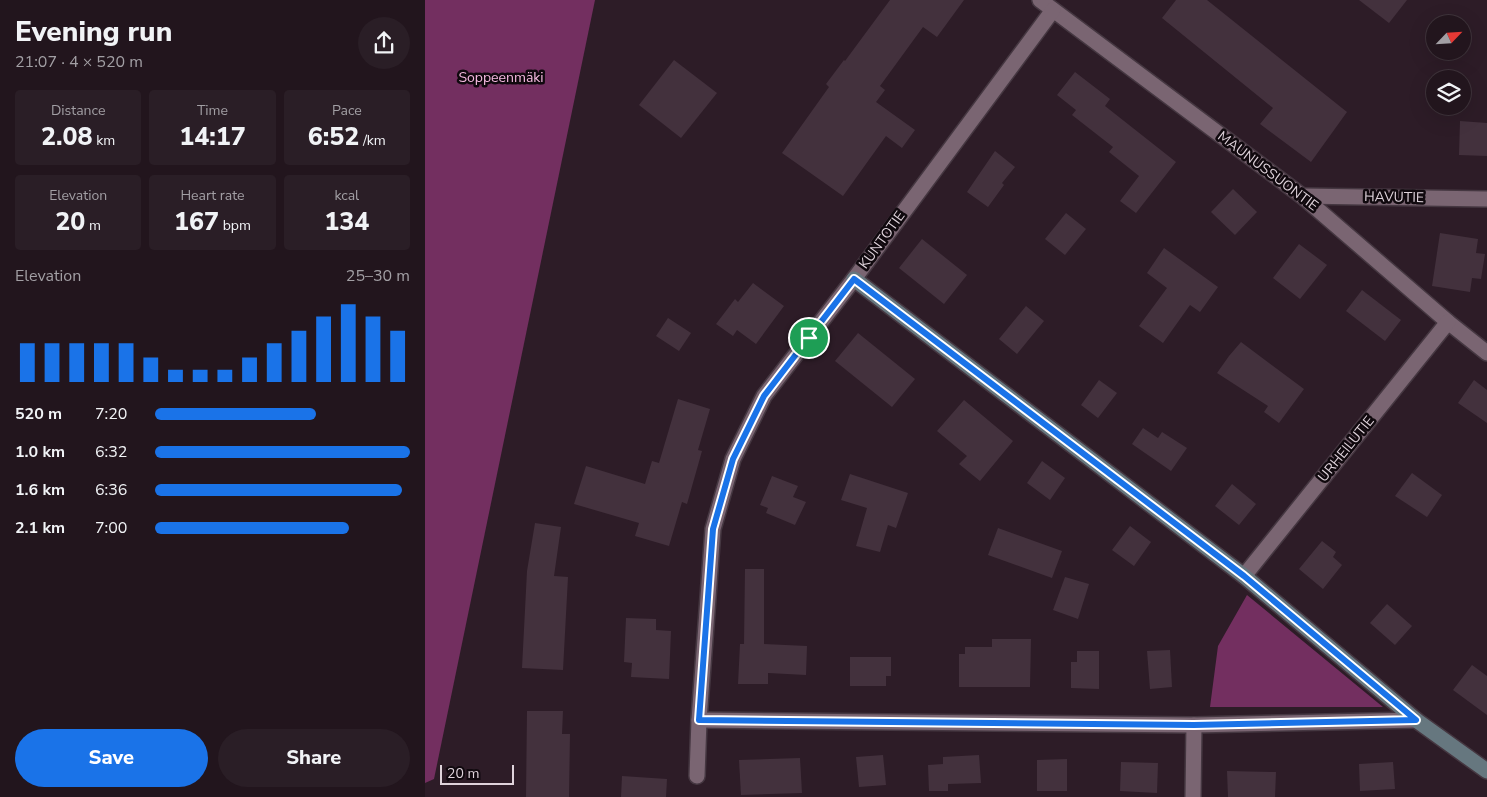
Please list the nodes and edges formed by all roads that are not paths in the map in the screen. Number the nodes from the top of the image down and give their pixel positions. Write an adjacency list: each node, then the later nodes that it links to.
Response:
1 (1040, 0): 2 (street, MAUNUSSUONTIE)
2 (1053, 10): 3 (street, MAUNUSSUONTIE); 5 (street, KUNTOTIE)
3 (1302, 196): 4 (street, HAVUTIE); 6 (street, MAUNUSSUONTIE)
4 (1487, 199)
5 (854, 279): 8 (street); 9 (street, KUNTOTIE)
6 (1448, 322): 7 (street, MAUNUSSUONTIE); 8 (street, URHEILUTIE)
7 (1487, 353)
8 (1244, 576): 10 (street)
9 (699, 720): 11 (street); 13 (street, KUNTOTIE)
10 (1416, 720): 11 (street); 12 (street)
11 (1194, 725): 14 (street)
12 (1487, 771)
13 (697, 776)
14 (1193, 797)

